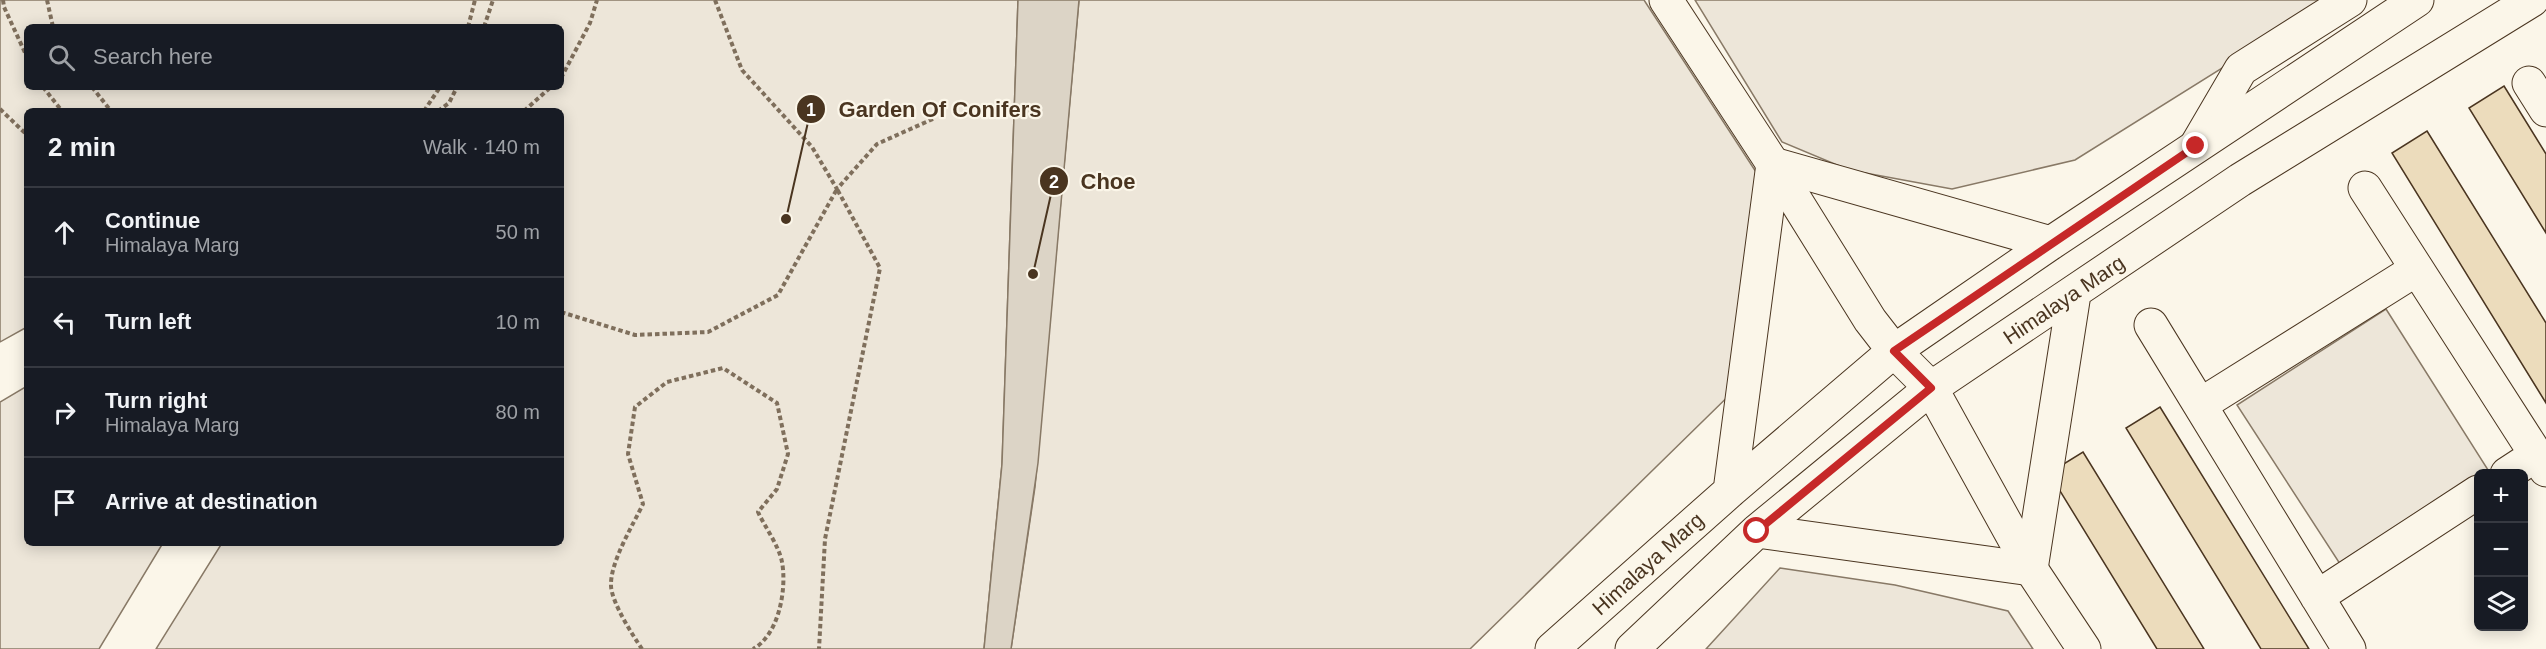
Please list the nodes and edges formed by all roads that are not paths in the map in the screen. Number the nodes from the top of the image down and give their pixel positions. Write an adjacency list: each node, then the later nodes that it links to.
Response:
1 (1666, 0): 6 (main road)
2 (2350, 0): 5 (main road)
3 (2417, 0): 5 (main road, Himalaya Marg)
4 (2532, 0): 10 (main road, Himalaya Marg)
5 (2196, 146): 8 (main road, Himalaya Marg)
6 (1773, 164): 8 (main road); 12 (main road); 17 (main road)
7 (2365, 188): 9 (main road)
8 (2050, 243): 12 (main road, Himalaya Marg)
9 (2417, 269): 14 (main road); 15 (main road)
10 (2074, 294): 13 (main road, Himalaya Marg); 20 (main road)
11 (2151, 325): 14 (main road)
12 (1894, 351): 13 (main road); 17 (main road, Himalaya Marg)
13 (1931, 388): 19 (main road, Himalaya Marg); 20 (main road)
14 (2200, 405): 21 (main road)
15 (2541, 462): 16 (main road)
16 (2521, 469)
17 (1730, 491): 22 (main road, Himalaya Marg)
18 (2474, 495): 21 (main road)
19 (1757, 531): 20 (main road); 23 (main road, Himalaya Marg)
20 (2031, 569): 24 (main road)
21 (2317, 597): 25 (main road)
22 (1552, 649)
23 (1632, 649)
24 (2084, 649)
25 (2349, 649)

